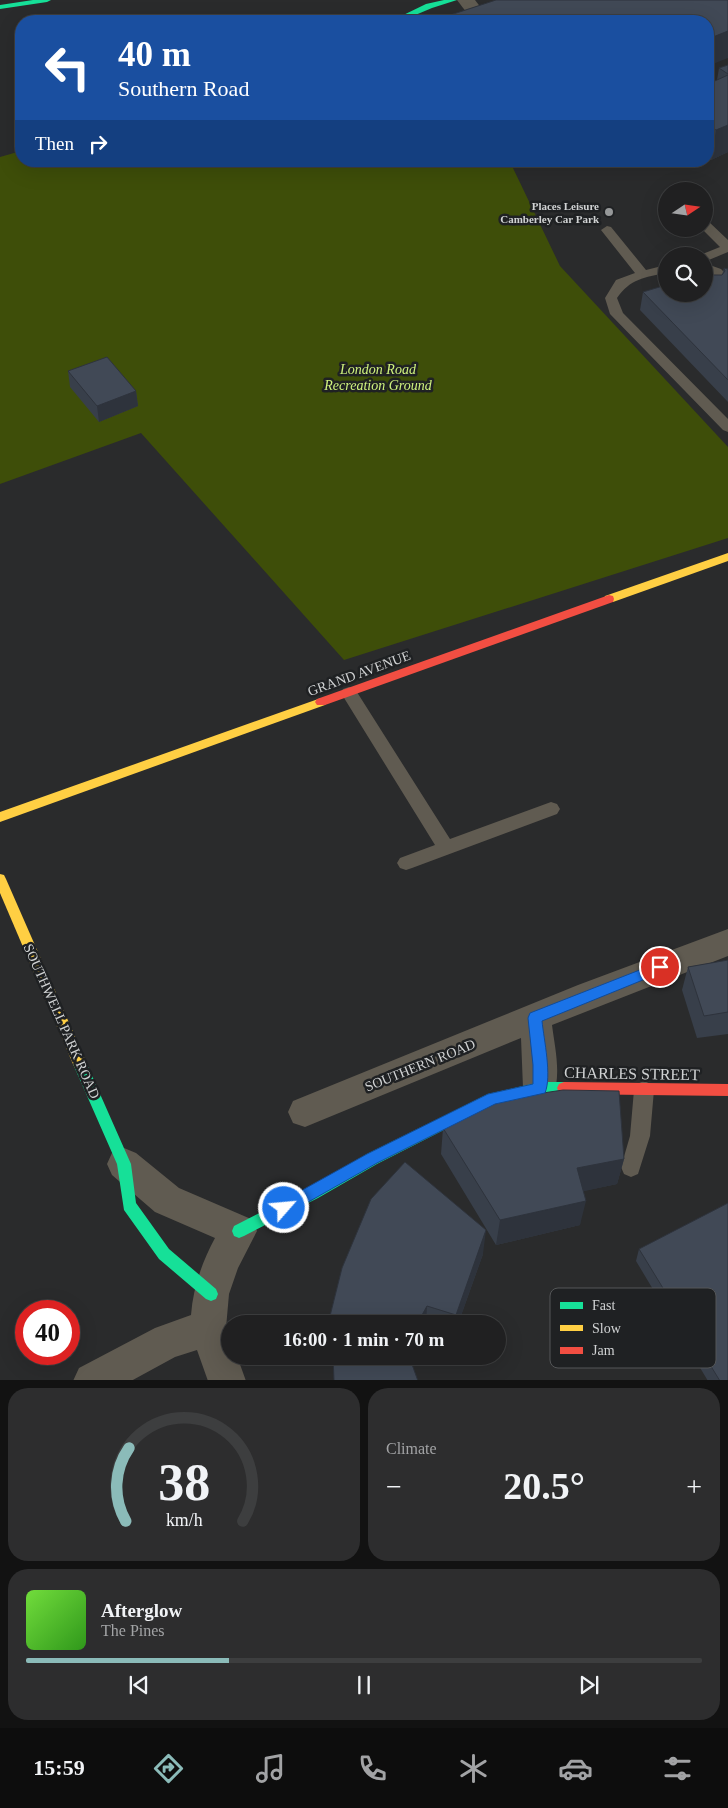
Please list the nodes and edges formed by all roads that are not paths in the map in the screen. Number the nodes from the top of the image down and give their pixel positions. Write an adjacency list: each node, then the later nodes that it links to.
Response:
1 (47, 0): 4 (street)
2 (453, 0): 6 (street)
3 (466, 0): 7 (street)
4 (28, 1): 5 (street)
5 (0, 7)
6 (409, 15)
7 (477, 15)
8 (607, 230): 14 (lane)
9 (713, 233): 10 (lane)
10 (728, 247): 11 (lane)
11 (713, 254)
12 (713, 270): 15 (lane)
13 (658, 271): 14 (lane)
14 (643, 274): 16 (lane)
15 (728, 283)
16 (728, 427)
17 (728, 557): 18 (street, GRAND AVENUE)
18 (349, 693): 20 (street, GRAND AVENUE); 21 (lane)
19 (551, 809): 21 (lane)
20 (0, 816)
21 (446, 847): 22 (lane)
22 (406, 863)
23 (0, 879): 30 (street, SOUTHWELL PARK ROAD)
24 (728, 942): 25 (street, SOUTHERN ROAD)
25 (535, 1018): 26 (street); 29 (street, SOUTHERN ROAD)
26 (540, 1088): 27 (street, CHARLES STREET); 32 (street, CHARLES STREET)
27 (644, 1090): 28 (street, CHARLES STREET); 31 (lane)
28 (728, 1090)
29 (305, 1112)
30 (124, 1164): 32 (street, SOUTHWELL PARK ROAD); 33 (street, SOUTHWELL PARK ROAD)
31 (631, 1167)
32 (240, 1231): 33 (street)
33 (209, 1311): 34 (street); 35 (street, SOUTHWELL PARK ROAD)
34 (92, 1380)
35 (227, 1380)

